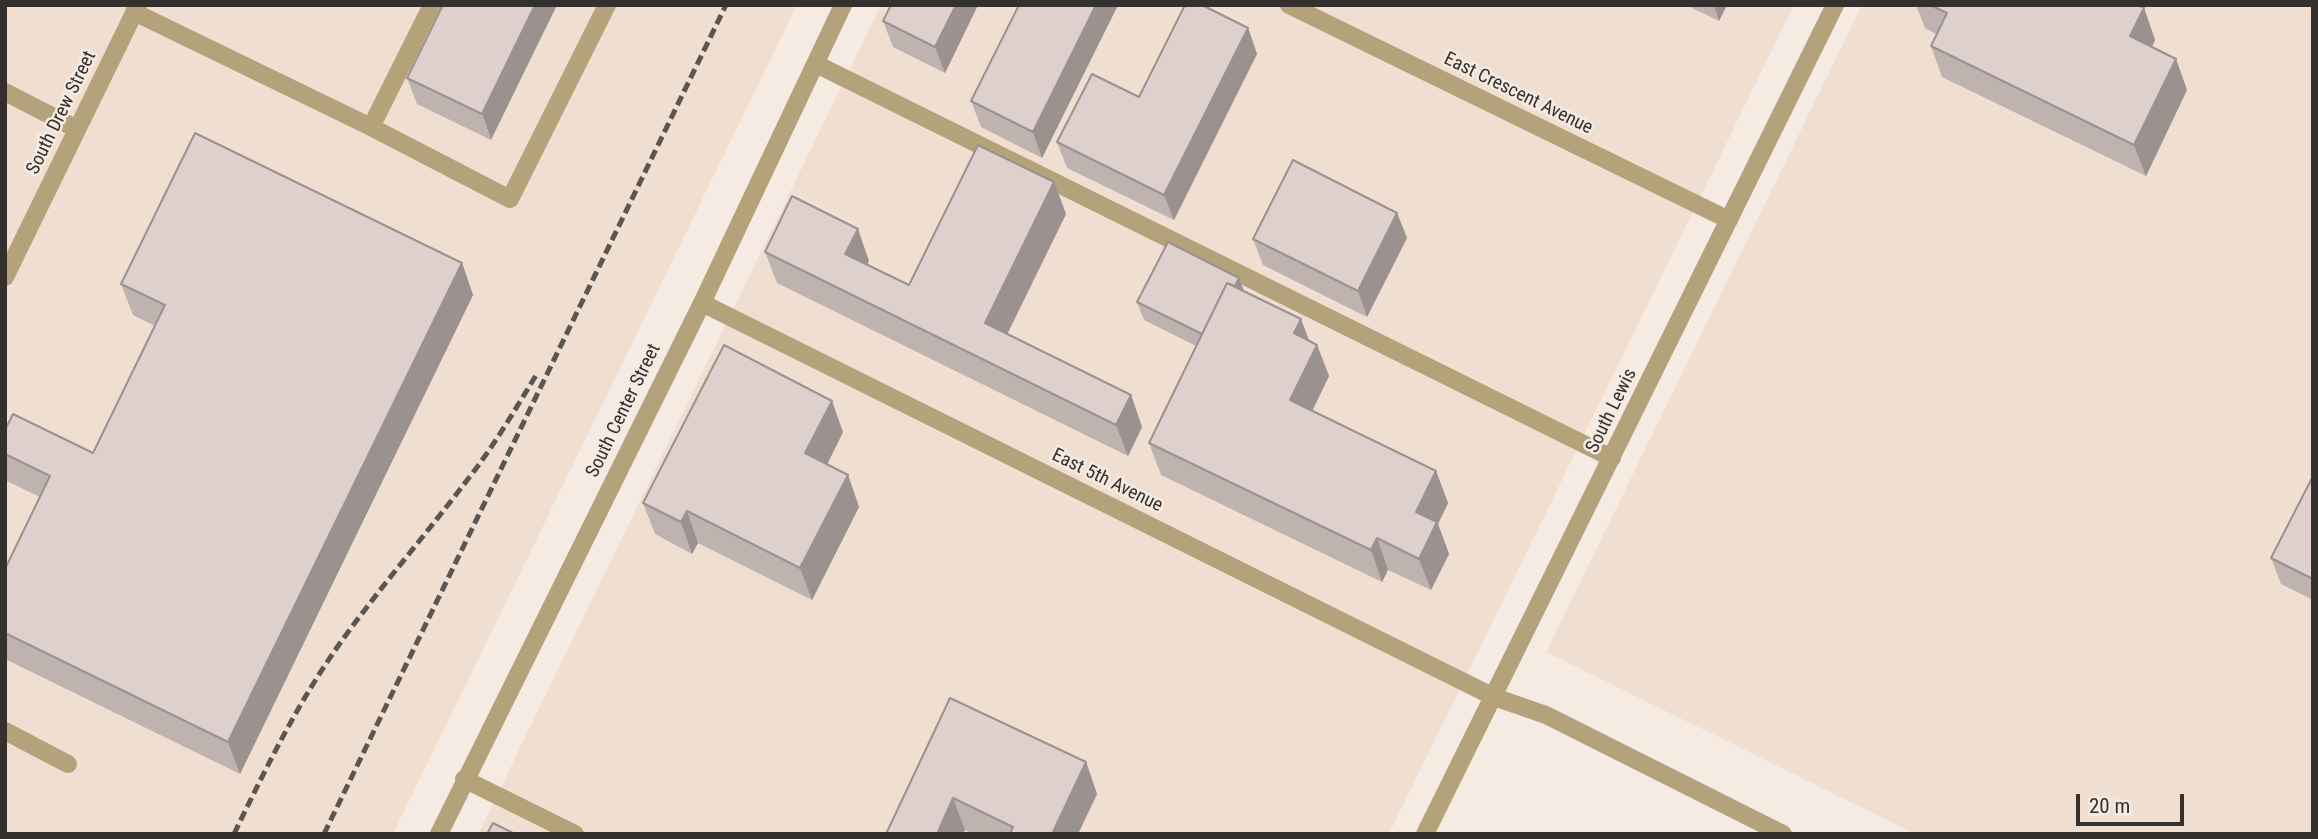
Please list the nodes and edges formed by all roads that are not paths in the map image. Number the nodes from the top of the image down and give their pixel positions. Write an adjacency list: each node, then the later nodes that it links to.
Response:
1 (432, 5): 9 (street)
2 (607, 5): 9 (street)
3 (843, 5): 7 (street, South Center Street)
4 (1289, 5): 11 (street, East Crescent Avenue)
5 (1835, 5): 11 (street, South Lewis)
6 (136, 9): 9 (street); 10 (street, South Drew Street)
7 (816, 64): 13 (street, South Center Street); 14 (street)
8 (5, 92): 10 (street)
9 (371, 127)
10 (77, 129): 12 (street, South Drew Street)
11 (1729, 220): 14 (street, South Lewis)
12 (5, 277)
13 (702, 303): 15 (street, East 5th Avenue); 18 (street, South Center Street)
14 (1612, 458): 15 (street, South Lewis)
15 (1494, 696): 21 (street, South Lewis); 22 (street, East 5th Avenue)
16 (5, 731): 17 (street)
17 (68, 764)
18 (464, 779): 19 (street, South Center Street); 20 (street)
19 (439, 834)
20 (575, 834)
21 (1426, 834)
22 (1783, 834)

